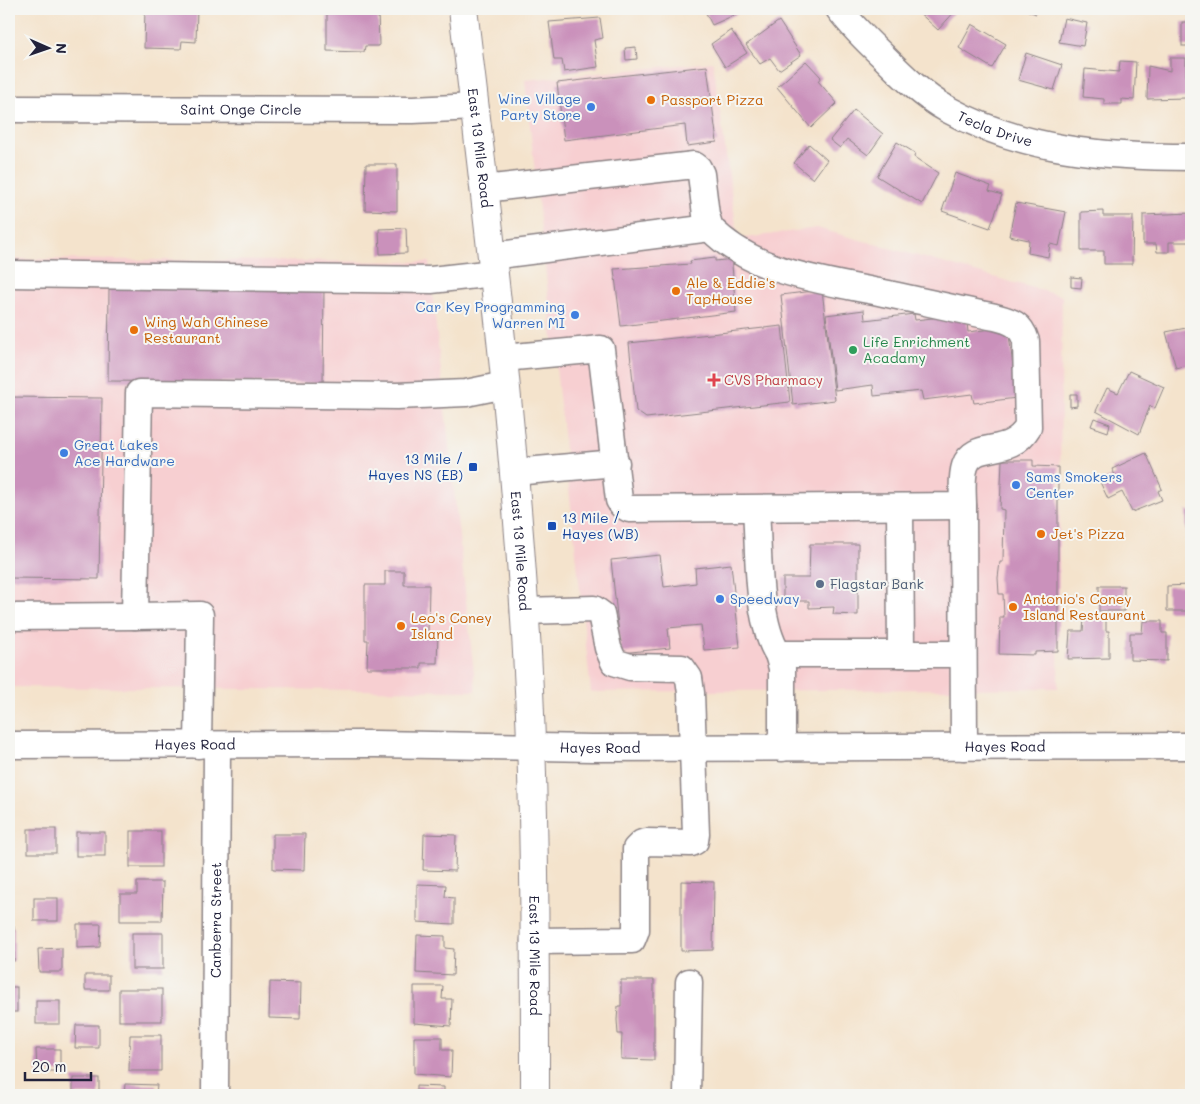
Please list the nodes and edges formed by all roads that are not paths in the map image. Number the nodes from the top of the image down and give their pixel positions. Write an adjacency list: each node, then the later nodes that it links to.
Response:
1 (463, 9): 3 (main road, East 13 Mile Road)
2 (839, 9): 5 (street, Tecla Drive)
3 (475, 107): 4 (street, Saint Onge Circle); 6 (main road, East 13 Mile Road)
4 (9, 109)
5 (1191, 157)
6 (484, 189): 7 (street); 8 (main road, East 13 Mile Road)
7 (710, 228): 8 (street); 14 (street)
8 (493, 264): 9 (street); 10 (main road, East 13 Mile Road)
9 (9, 274)
10 (503, 358): 11 (main road, East 13 Mile Road); 12 (street)
11 (506, 385): 13 (main road, East 13 Mile Road); 19 (street)
12 (616, 463): 13 (street); 16 (street)
13 (514, 472): 17 (main road, East 13 Mile Road)
14 (963, 506): 15 (street); 22 (street)
15 (900, 507): 16 (street); 21 (street)
16 (756, 509): 20 (street)
17 (524, 611): 25 (main road, East 13 Mile Road); 28 (street)
18 (9, 616): 19 (street)
19 (135, 616): 24 (street, Canberra Street)
20 (778, 654): 21 (street); 29 (street)
21 (901, 654): 22 (street)
22 (963, 654): 27 (street)
23 (9, 745): 24 (street, Hayes Road)
24 (208, 745): 25 (street, Hayes Road); 32 (street, Canberra Street)
25 (531, 746): 28 (street, Hayes Road); 30 (main road, East 13 Mile Road)
26 (1191, 746): 27 (street, Hayes Road)
27 (964, 747): 29 (street, Hayes Road)
28 (692, 748): 29 (street, Hayes Road); 30 (street)
29 (782, 748)
30 (534, 941): 33 (main road, East 13 Mile Road)
31 (689, 982): 34 (street)
32 (215, 1095)
33 (535, 1095)
34 (687, 1095)

